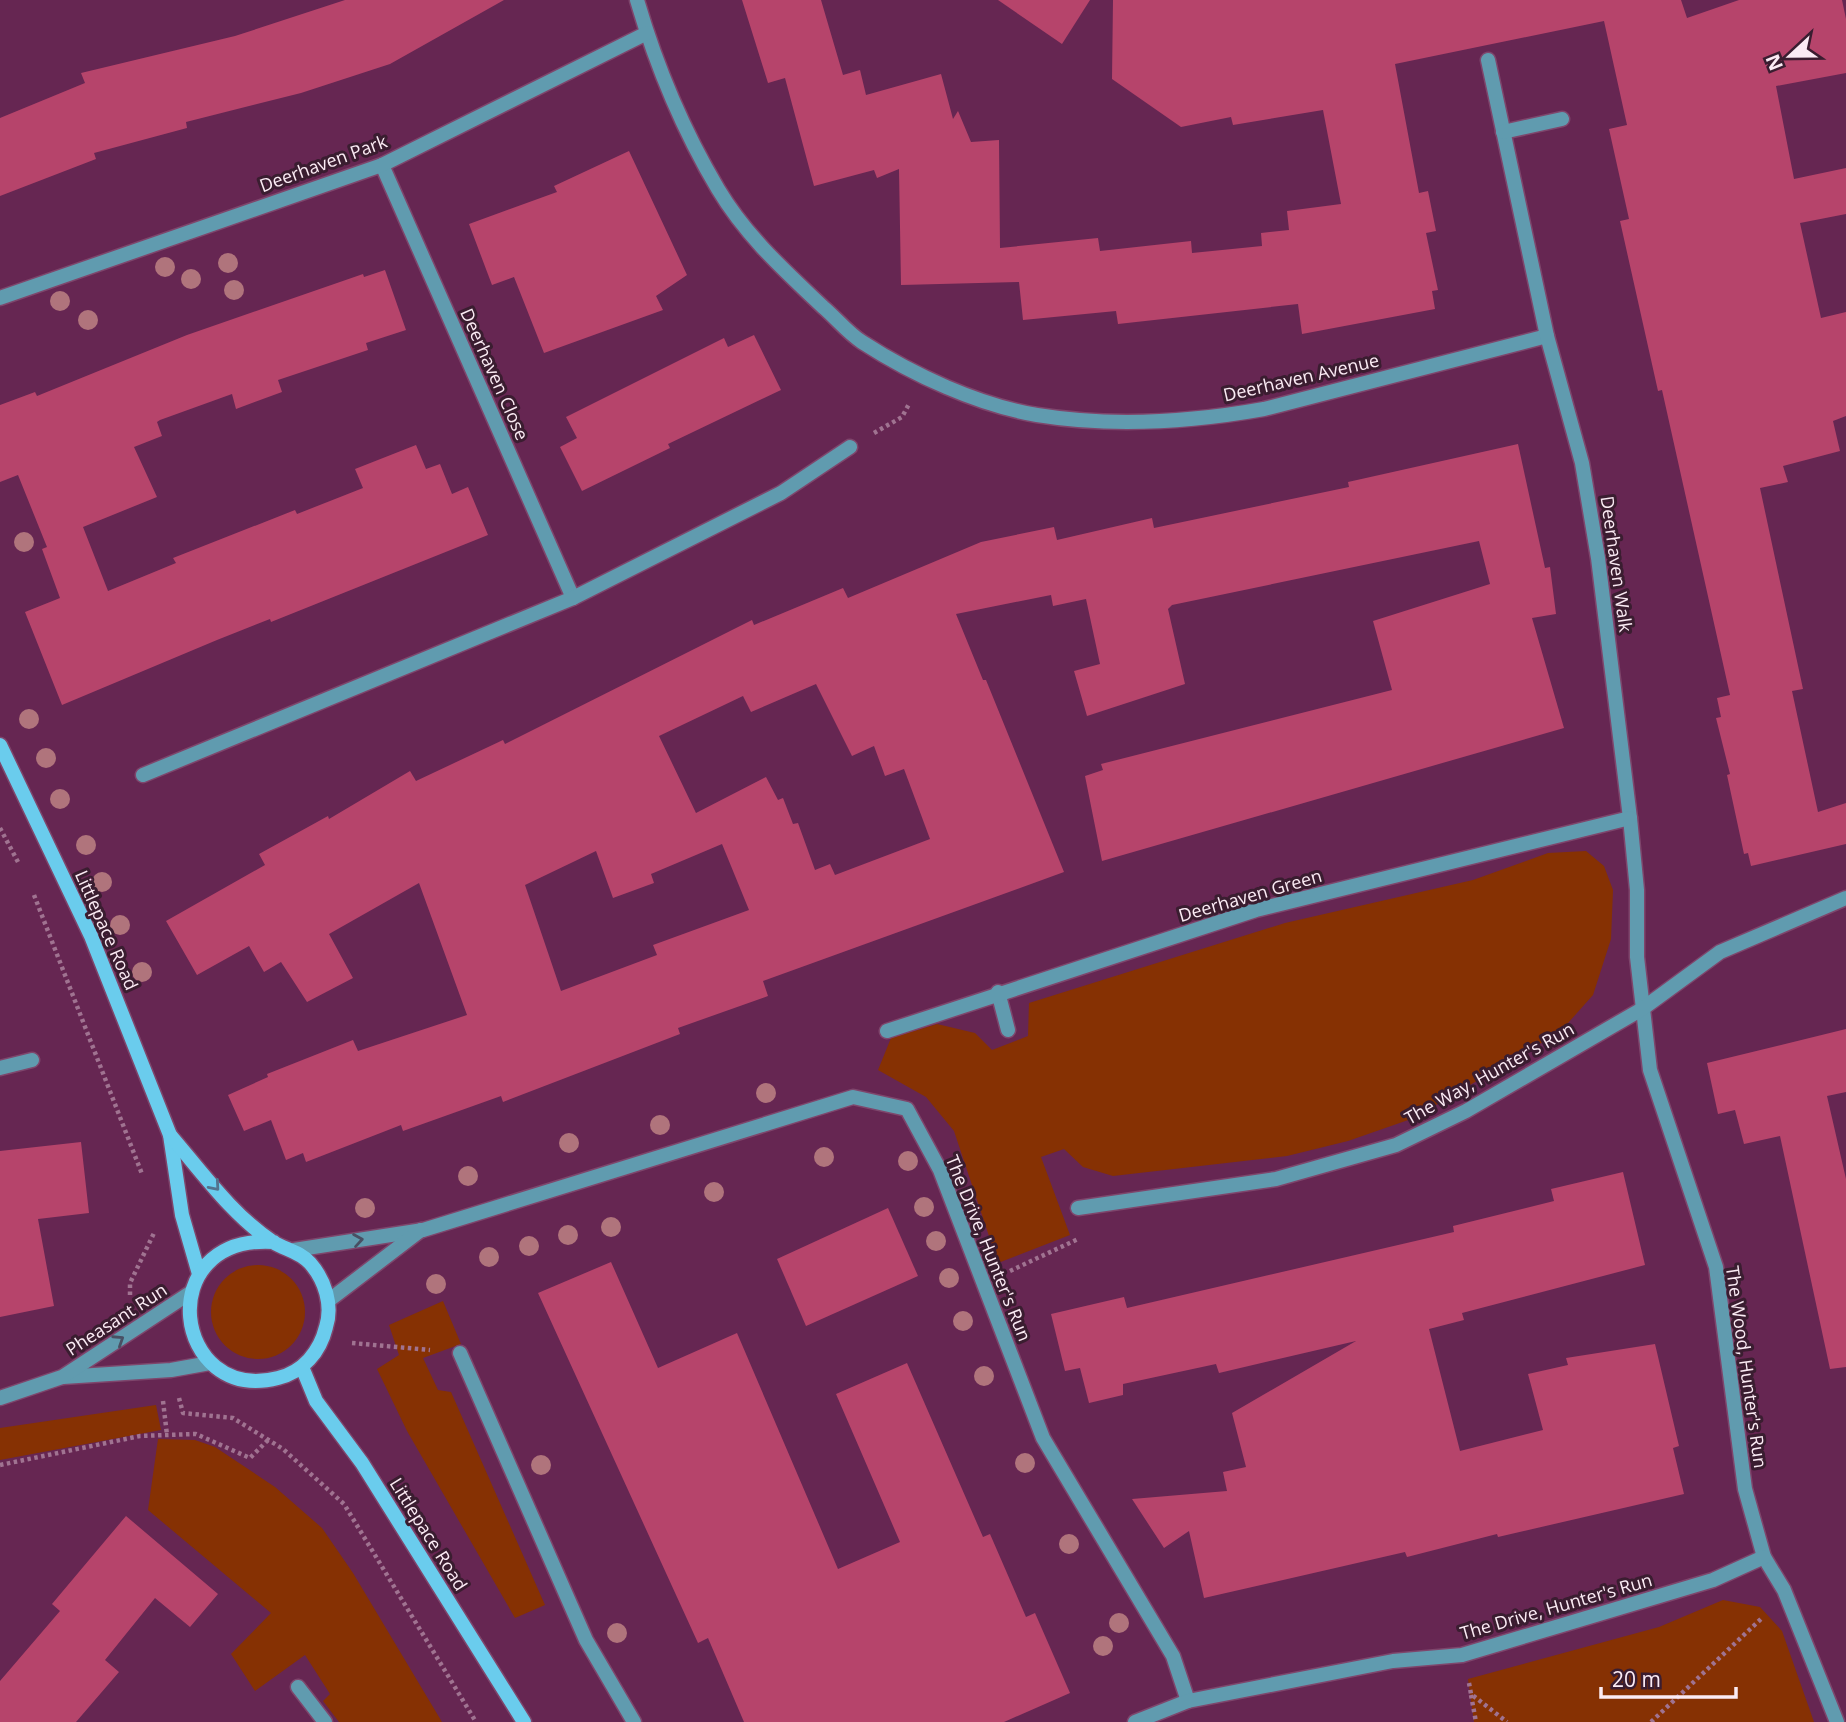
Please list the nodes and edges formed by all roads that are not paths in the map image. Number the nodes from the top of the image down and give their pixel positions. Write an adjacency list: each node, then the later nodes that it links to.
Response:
1 (637, 0): 2 (street, Deerhaven Avenue)
2 (647, 33): 6 (street, Deerhaven Park); 8 (street, Deerhaven Avenue)
3 (1488, 60): 5 (street, Deerhaven Walk)
4 (1562, 119): 5 (street)
5 (1503, 132): 8 (street, Deerhaven Walk)
6 (382, 164): 7 (street, Deerhaven Park); 10 (street, Deerhaven Close)
7 (0, 298)
8 (1547, 336): 13 (street, Deerhaven Walk)
9 (850, 447): 10 (street)
10 (573, 598): 12 (street)
11 (0, 745): 21 (street, Littlepace Road)
12 (143, 775)
13 (1630, 818): 15 (street, Deerhaven Green); 16 (street, Deerhaven Walk)
14 (1846, 898): 16 (street, The Way, Hunter's Run)
15 (998, 992): 17 (street); 18 (street, Deerhaven Green)
16 (1642, 1009): 22 (street, The Way, Hunter's Run); 34 (street, The Wood, Hunter's Run)
17 (1008, 1030)
18 (887, 1031)
19 (32, 1060): 20 (street)
20 (0, 1068)
21 (170, 1135): 24 (street, Littlepace Road, one-way to 24); 26 (street, Littlepace Road)
22 (1078, 1208)
23 (422, 1230): 25 (street, The Drive, Hunter's Run, one-way to 23); 28 (street, The Drive, Hunter's Run); 36 (street, The Drive, Hunter's Run)
24 (274, 1242): 25 (street); 26 (street)
25 (294, 1250): 28 (street)
26 (199, 1274): 27 (street)
27 (190, 1293): 30 (street); 32 (street, Pheasant Run, one-way to 27)
28 (328, 1301): 31 (street)
29 (460, 1353): 39 (street)
30 (210, 1363): 31 (street); 32 (street, Pheasant Run)
31 (302, 1367): 38 (street, Littlepace Road)
32 (62, 1377): 33 (street, Pheasant Run)
33 (0, 1398)
34 (1764, 1558): 36 (street, The Drive, Hunter's Run); 41 (street, The Wood, Hunter's Run)
35 (298, 1687): 37 (street)
36 (1188, 1701): 40 (street, The Drive, Hunter's Run)
37 (325, 1722)
38 (524, 1722)
39 (634, 1722)
40 (1135, 1722)
41 (1837, 1722)

